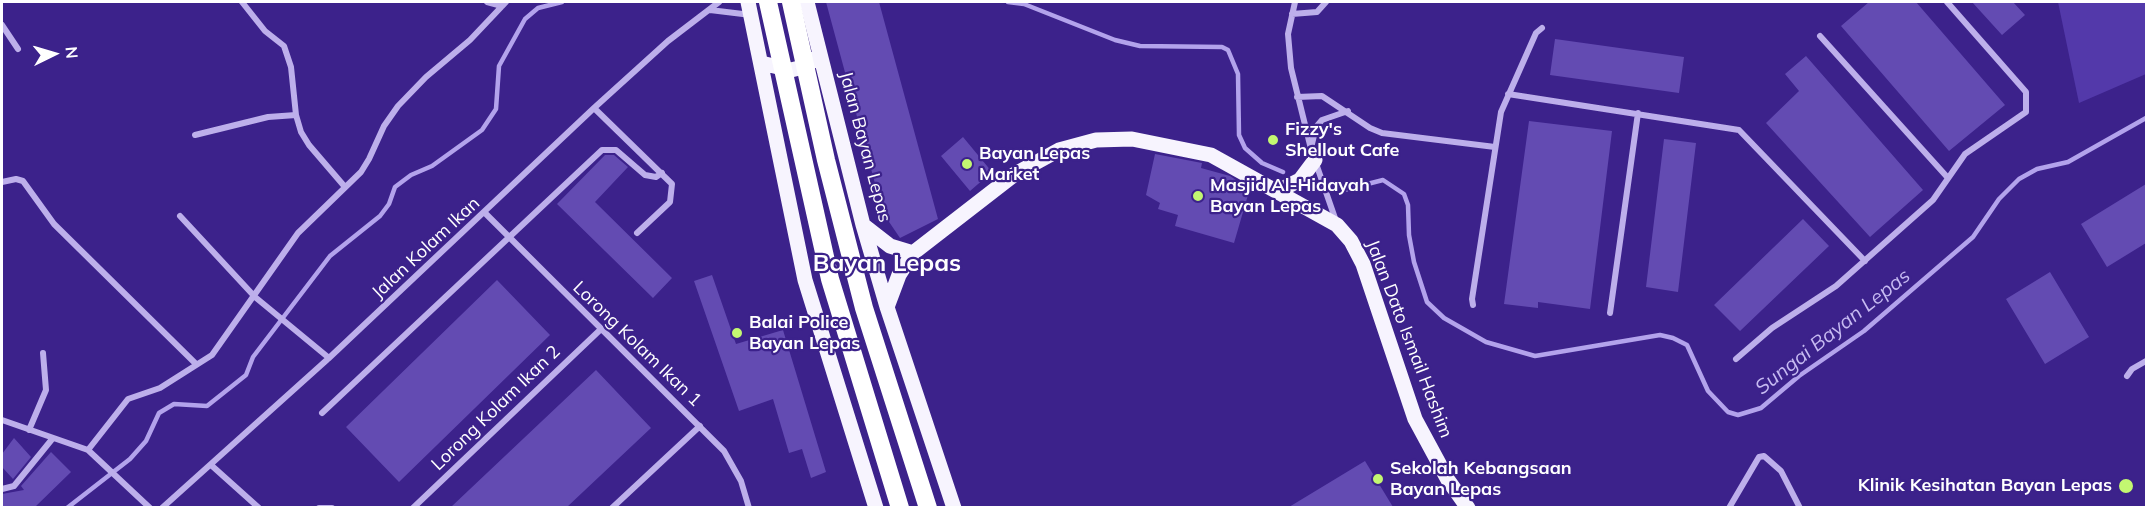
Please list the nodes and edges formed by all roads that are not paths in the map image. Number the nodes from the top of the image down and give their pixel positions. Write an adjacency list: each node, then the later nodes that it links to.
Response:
1 (242, 2): 27 (street)
2 (487, 2): 10 (street)
3 (719, 2): 12 (street, Jalan Kolam Ikan)
4 (768, 2): 72 (highway)
5 (790, 2): 73 (highway, Jalan Bayan Lepas)
6 (807, 2): 18 (main road, Jalan Bayan Lepas)
7 (1295, 2): 13 (street)
8 (1326, 2): 13 (street)
9 (1947, 2): 32 (street)
10 (504, 4): 34 (street)
11 (749, 8): 12 (street); 19 (main road)
12 (710, 10): 24 (street, Jalan Kolam Ikan)
13 (1292, 14): 22 (street)
14 (2, 25): 17 (street)
15 (1542, 28): 21 (street)
16 (1820, 36): 32 (street)
17 (18, 49)
18 (819, 52): 19 (main road); 20 (main road, Jalan Bayan Lepas)
19 (761, 63): 23 (main road)
20 (827, 86): 23 (main road); 38 (main road, Jalan Bayan Lepas)
21 (1508, 94): 26 (street); 29 (street)
22 (1297, 97): 25 (street); 30 (street)
23 (768, 98): 71 (main road)
24 (594, 108): 31 (street); 36 (street, Jalan Kolam Ikan)
25 (1349, 111): 29 (street); 30 (street)
26 (1638, 113): 43 (street); 47 (street)
27 (296, 115): 28 (street); 34 (street)
28 (195, 135)
29 (1496, 147): 45 (street)
30 (1313, 155): 35 (main road); 39 (street)
31 (662, 173): 40 (street); 41 (street)
32 (1948, 178): 43 (street)
33 (2, 182): 53 (street)
34 (345, 187): 44 (street)
35 (1278, 191): 39 (main road, Jalan Dato Ismail Hashim); 42 (main road, Jalan Dato Ismail Hashim)
36 (485, 213): 41 (street, Lorong Kolam Ikan 1); 50 (street, Jalan Kolam Ikan)
37 (180, 216): 44 (street)
38 (863, 225): 42 (main road); 46 (main road, Jalan Bayan Lepas)
39 (1337, 225): 75 (main road, Jalan Dato Ismail Hashim)
40 (637, 233)
41 (509, 238): 48 (street, Lorong Kolam Ikan 1); 55 (street)
42 (913, 253): 46 (main road, Jalan Dato Ismail Hashim)
43 (1865, 261): 51 (street)
44 (255, 297): 50 (street); 53 (street)
45 (1473, 305)
46 (887, 307): 74 (main road, Jalan Bayan Lepas)
47 (1610, 313)
48 (600, 330): 57 (street, Lorong Kolam Ikan 1); 68 (street, Lorong Kolam Ikan 2)
49 (43, 353): 58 (street)
50 (329, 358): 61 (street, Jalan Kolam Ikan)
51 (1736, 359)
52 (2146, 361): 54 (street)
53 (196, 364): 60 (street)
54 (2127, 376)
55 (322, 413)
56 (2, 421): 58 (street)
57 (700, 426): 69 (street); 70 (street, Lorong Kolam Ikan 1)
58 (29, 430): 59 (street)
59 (53, 438): 60 (street); 62 (street)
60 (88, 450): 63 (street)
61 (211, 465): 64 (street, Jalan Kolam Ikan); 65 (street)
62 (2, 489)
63 (150, 507)
64 (162, 507)
65 (259, 507)
66 (320, 507): 67 (street)
67 (332, 507)
68 (413, 507)
69 (612, 507)
70 (750, 507)
71 (876, 507)
72 (900, 507)
73 (928, 507)
74 (954, 507)
75 (1468, 507)
76 (1728, 507): 77 (street)
77 (1800, 507)

